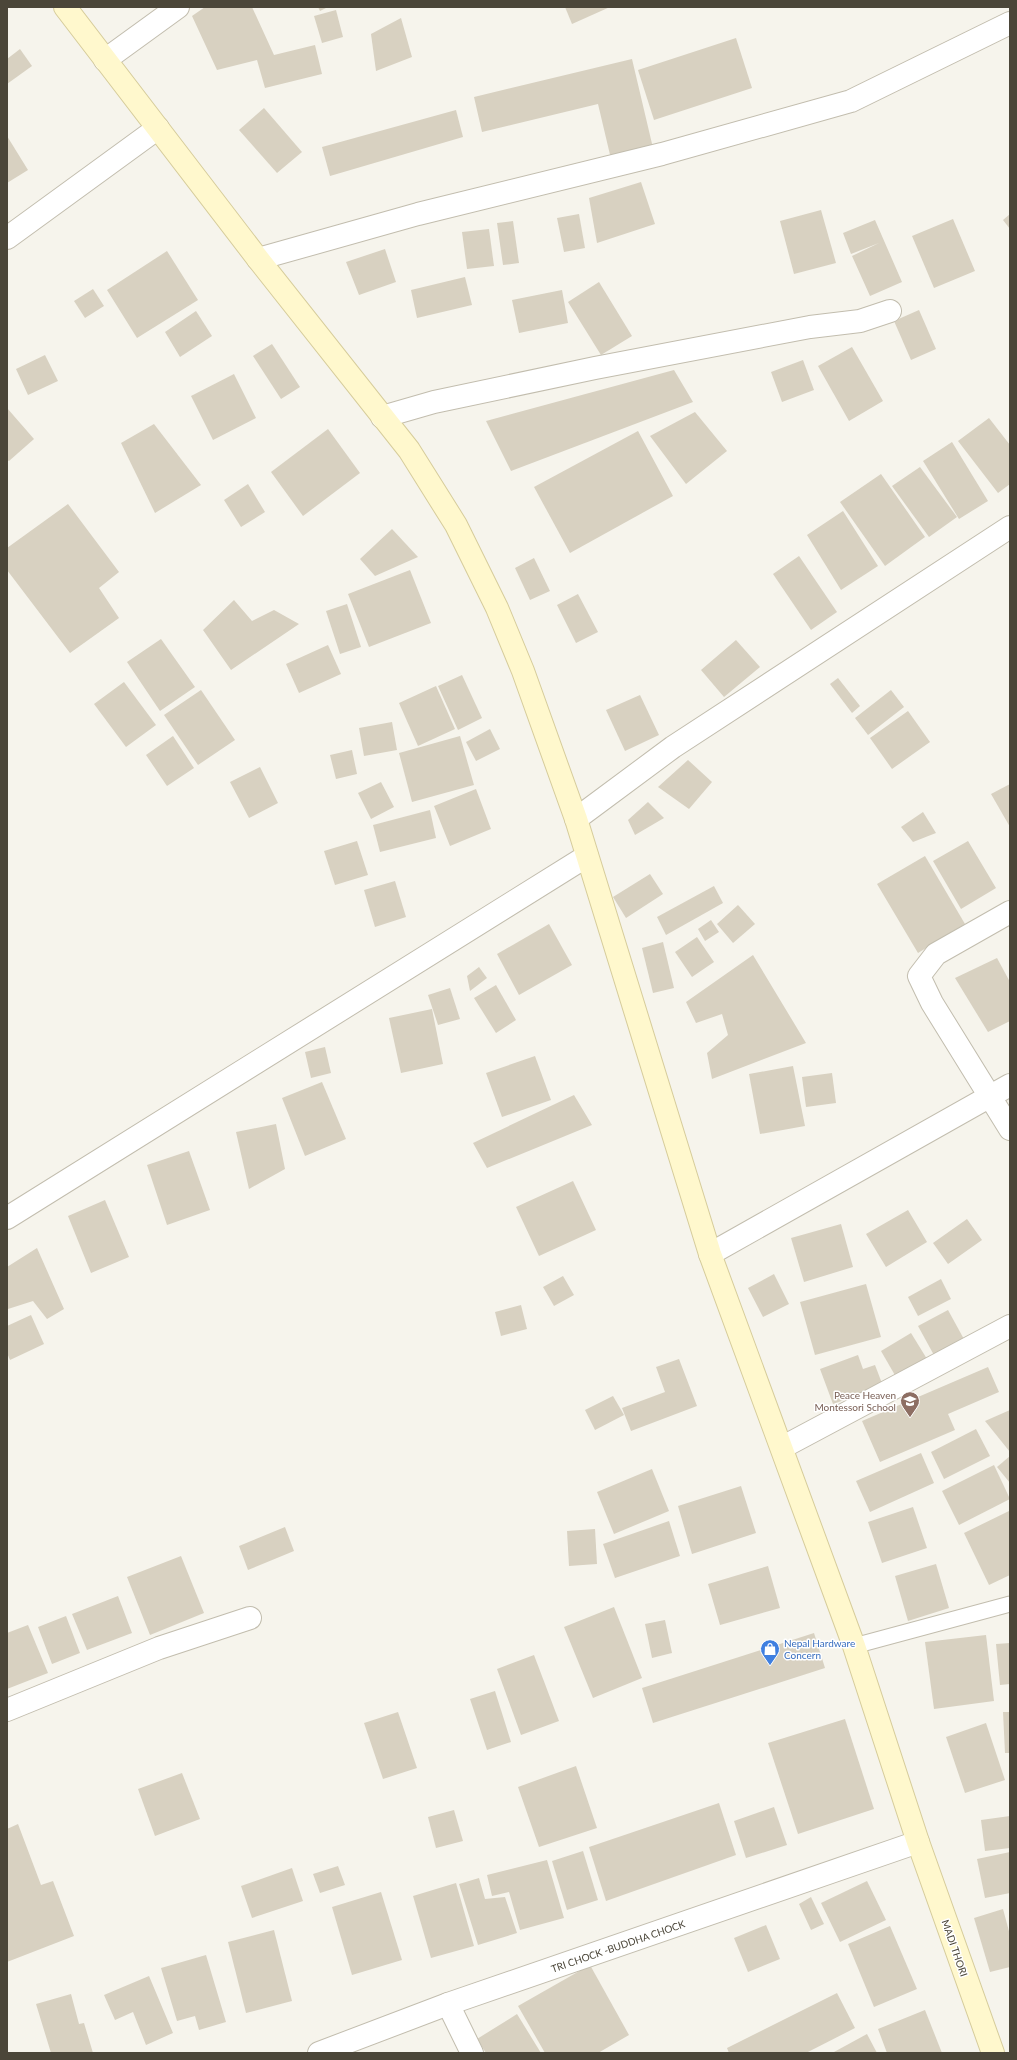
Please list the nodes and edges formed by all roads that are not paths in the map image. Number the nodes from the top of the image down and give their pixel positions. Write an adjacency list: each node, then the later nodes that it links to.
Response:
1 (65, 7): 4 (main road, MADI THORI)
2 (178, 7): 4 (street)
3 (1010, 23): 7 (street)
4 (106, 60): 5 (main road, MADI THORI)
5 (158, 128): 6 (street); 7 (main road, MADI THORI)
6 (7, 238)
7 (258, 259): 9 (main road, MADI THORI)
8 (890, 311): 9 (street)
9 (382, 417): 11 (main road, MADI THORI)
10 (1010, 527): 11 (street)
11 (576, 819): 12 (main road, MADI THORI)
12 (586, 856): 17 (street); 18 (main road, MADI THORI)
13 (1010, 912): 15 (street)
14 (1010, 1085): 15 (street)
15 (990, 1097): 16 (street); 18 (street)
16 (1010, 1129)
17 (7, 1218)
18 (710, 1254): 20 (main road, MADI THORI)
19 (1010, 1326): 20 (street)
20 (783, 1447): 23 (main road, MADI THORI)
21 (1010, 1604): 23 (lane)
22 (250, 1618): 24 (street)
23 (854, 1646): 25 (main road, MADI THORI)
24 (7, 1710)
25 (918, 1842): 26 (street, TRI CHOCK -BUDDHA CHOCK); 29 (main road, MADI THORI)
26 (448, 2004): 27 (street, TRI CHOCK -BUDDHA CHOCK); 28 (street)
27 (319, 2053)
28 (472, 2053)
29 (993, 2053)

